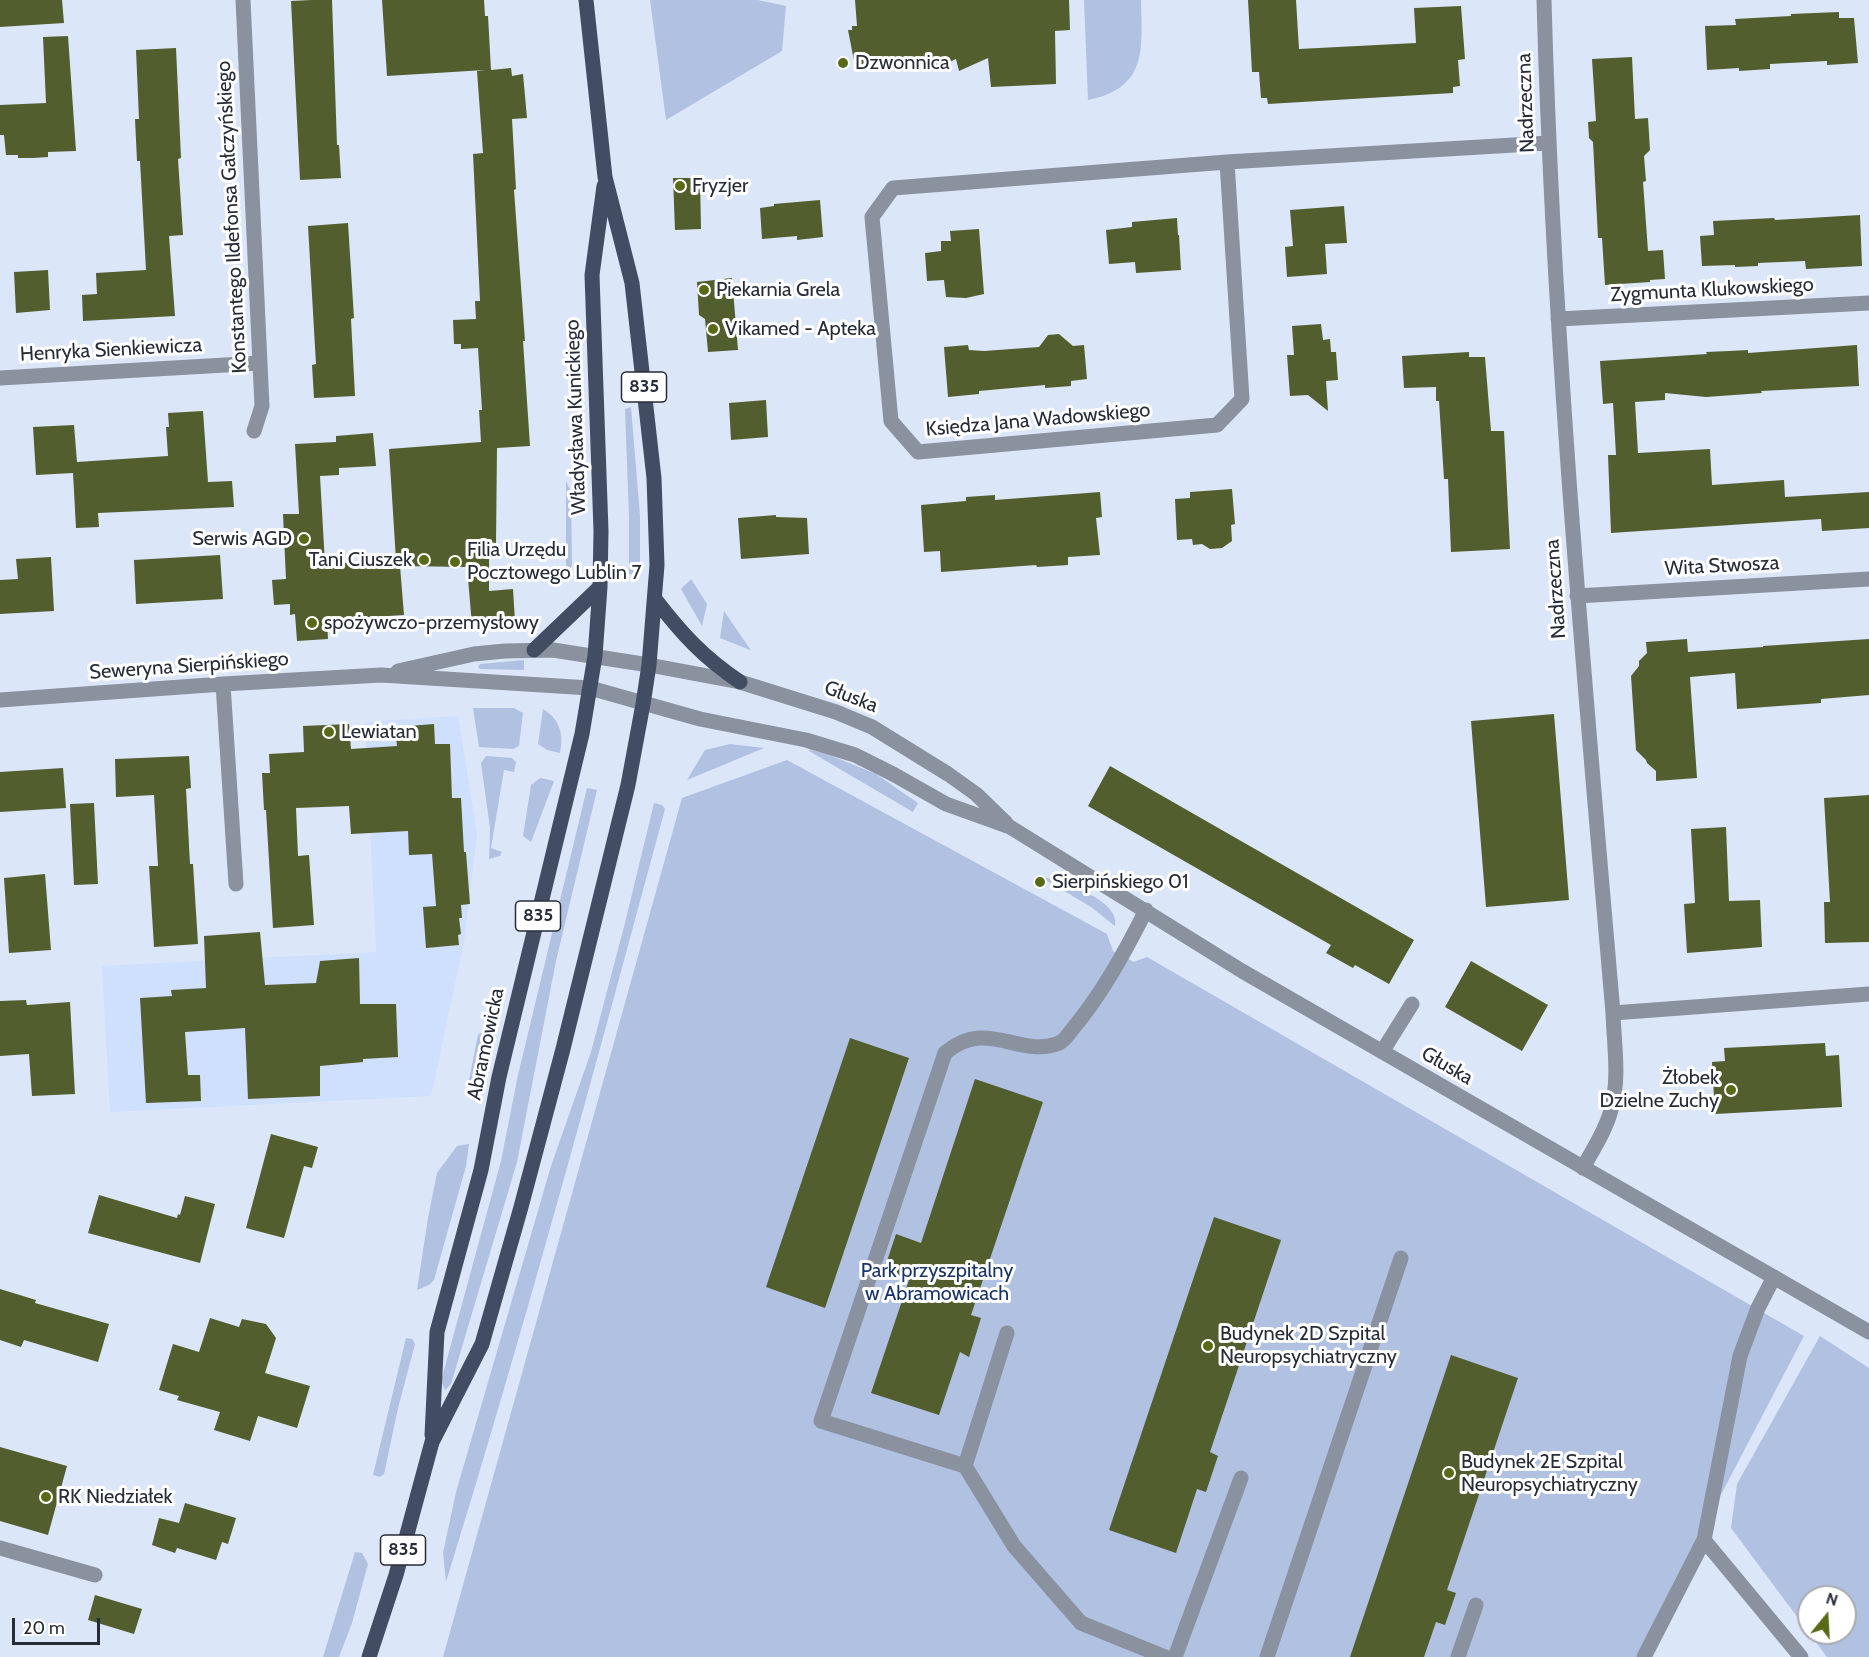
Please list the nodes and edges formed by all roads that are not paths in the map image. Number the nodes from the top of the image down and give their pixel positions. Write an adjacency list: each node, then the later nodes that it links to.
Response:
1 (243, 0): 9 (street, Konstantego Ildefonsa Gałczyńskiego)
2 (586, 0): 6 (main road, Władysława Kunickiego / 835)
3 (1544, 0): 4 (street, Nadrzeczna)
4 (1548, 143): 5 (street, Księdza Jana Wadowskiego); 8 (street, Nadrzeczna)
5 (1227, 162): 5 (street, Księdza Jana Wadowskiego)
6 (605, 177): 13 (main road, Władysława Kunickiego / 835); 15 (main road, Władysława Kunickiego / 835)
7 (1869, 303): 8 (street, Zygmunta Klukowskiego)
8 (1558, 319): 14 (street, Nadrzeczna)
9 (260, 363): 10 (street, Henryka Sienkiewicza); 11 (street, Konstantego Ildefonsa Gałczyńskiego)
10 (0, 378)
11 (254, 431)
12 (1869, 579): 14 (street, Wita Stwosza)
13 (600, 587): 16 (main road); 17 (main road, Władysława Kunickiego / 835)
14 (1577, 597): 30 (street, Nadrzeczna)
15 (655, 599): 18 (main road, Władysława Kunickiego / 835); 20 (main road)
16 (534, 650): 17 (street, Seweryna Sierpińskiego); 19 (street, Seweryna Sierpińskiego)
17 (595, 656): 18 (street, Seweryna Sierpińskiego); 22 (main road, Abramowicka / 835)
18 (649, 665): 20 (street, Głuska); 24 (main road, Władysława Kunickiego / 835)
19 (381, 675): 21 (street, Seweryna Sierpińskiego); 22 (street, Seweryna Sierpińskiego)
20 (740, 682): 25 (street, Głuska)
21 (223, 684): 23 (street, Seweryna Sierpińskiego); 26 (street)
22 (590, 688): 24 (street, Seweryna Sierpińskiego); 37 (main road, Abramowicka / 835)
23 (0, 700)
24 (643, 704): 25 (street, Głuska); 37 (main road, Abramowicka / 835)
25 (1010, 827): 27 (street, Głuska)
26 (236, 884)
27 (1146, 910): 31 (street, Głuska); 38 (street)
28 (1869, 994): 30 (street)
29 (1412, 1004): 31 (street)
30 (1613, 1012): 32 (street, Nadrzeczna)
31 (1382, 1053): 32 (street, Głuska)
32 (1583, 1168): 34 (street, Głuska)
33 (1401, 1258): 47 (street)
34 (1774, 1278): 35 (street, Głuska); 40 (street)
35 (1869, 1332)
36 (1007, 1333): 38 (street)
37 (432, 1442): 44 (main road, Abramowicka / 835)
38 (964, 1466): 45 (street)
39 (1241, 1478): 46 (street)
40 (1704, 1540): 49 (street); 50 (street)
41 (0, 1548): 42 (street)
42 (95, 1575)
43 (1476, 1605): 48 (street)
44 (369, 1657)
45 (1165, 1657)
46 (1175, 1657)
47 (1267, 1657)
48 (1458, 1657)
49 (1644, 1657)
50 (1801, 1657)

